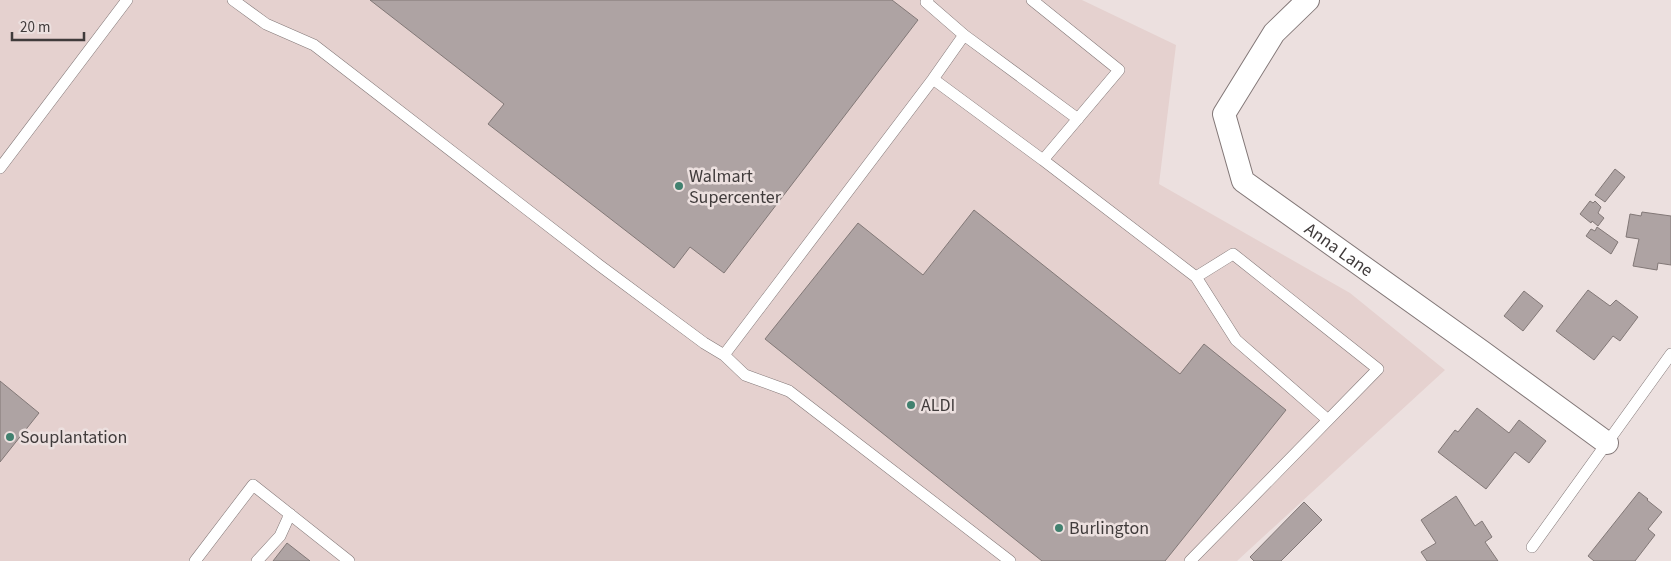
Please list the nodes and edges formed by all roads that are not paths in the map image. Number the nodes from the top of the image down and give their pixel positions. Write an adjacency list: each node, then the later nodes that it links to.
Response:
1 (127, 0): 10 (lane)
2 (233, 0): 13 (lane)
3 (1032, 0): 8 (lane)
4 (1308, 0): 15 (street, Anna Lane)
5 (926, 1): 6 (lane)
6 (964, 35): 7 (lane); 8 (lane)
7 (933, 79): 9 (lane); 13 (lane)
8 (1078, 119): 9 (lane)
9 (1043, 160): 11 (lane)
10 (0, 168)
11 (1196, 277): 14 (lane); 14 (lane)
12 (1671, 354): 15 (lane)
13 (724, 355): 21 (lane)
14 (1328, 420): 22 (lane)
15 (1607, 443): 17 (lane)
16 (290, 514): 18 (lane); 19 (lane); 20 (lane)
17 (1532, 547)
18 (195, 561)
19 (257, 561)
20 (349, 561)
21 (1010, 561)
22 (1190, 561)

